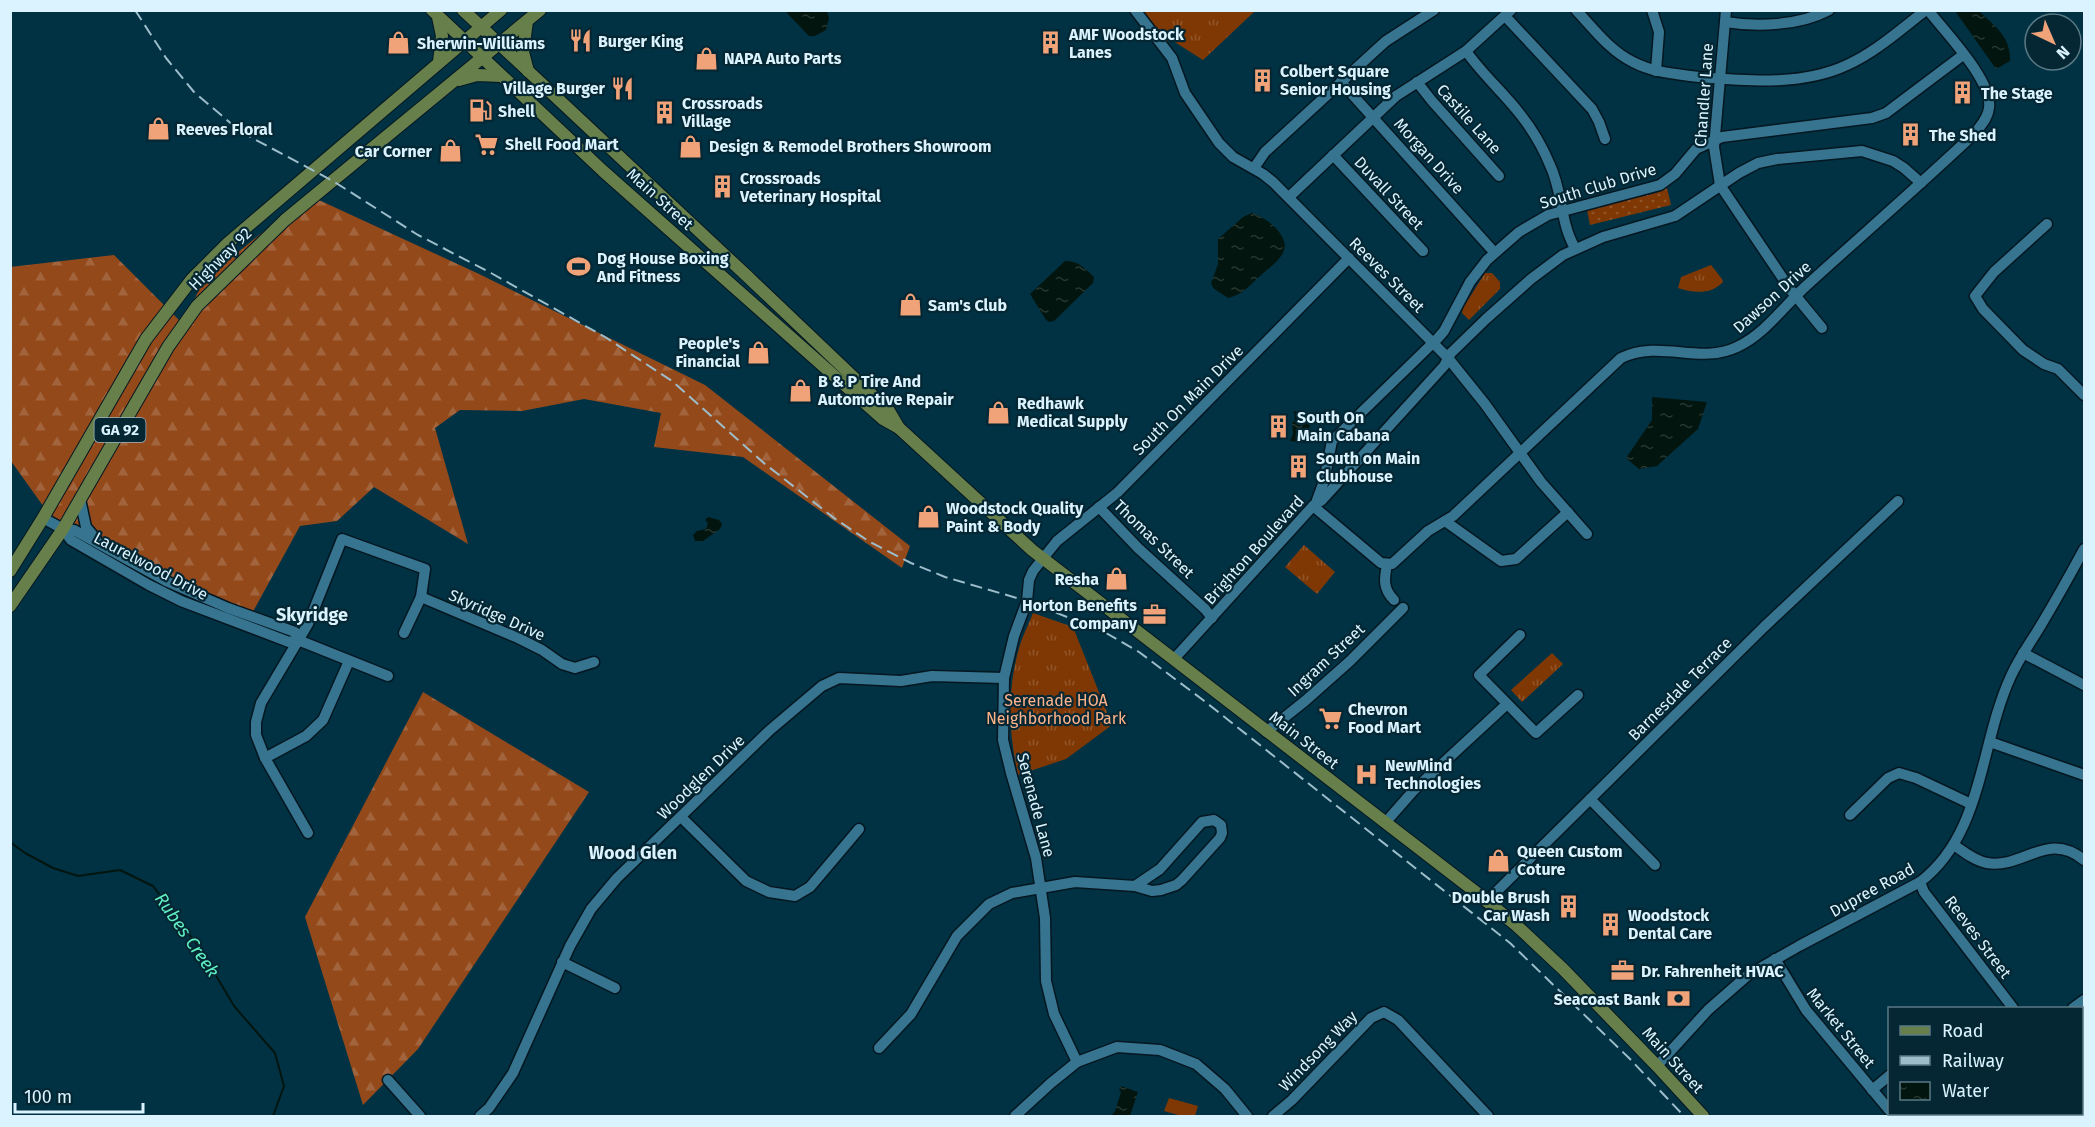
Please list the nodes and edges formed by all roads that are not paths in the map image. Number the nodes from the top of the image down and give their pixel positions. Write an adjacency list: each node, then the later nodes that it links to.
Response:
1 (463, 10): 14 (main road, Main Street)
2 (501, 10): 14 (main road, Highway 92 / GA 92)
3 (540, 10): 13 (main road, Highway 92 / GA 92)
4 (1135, 10): 32 (street, Reeves Street)
5 (1434, 10): 25 (street)
6 (1575, 10): 21 (street)
7 (1652, 10): 21 (street)
8 (1829, 10): 12 (street)
9 (1927, 10): 18 (street, Dawson Drive); 24 (street)
10 (435, 13): 15 (main road, Main Street); 20 (main road)
11 (1508, 13): 17 (street); 29 (street)
12 (1725, 16): 24 (street, Chandler Lane)
13 (527, 21): 16 (main road, Highway 92 / GA 92); 22 (main road)
14 (481, 27): 15 (main road, Highway 92 / GA 92); 16 (main road, Main Street)
15 (464, 41): 19 (main road, Main Street); 20 (main road, Highway 92 / GA 92)
16 (499, 44): 19 (main road, Highway 92 / GA 92); 22 (main road, Main Street)
17 (1466, 51): 26 (street); 37 (street)
18 (1963, 55): 30 (street, South Club Drive); 34 (street, Dawson Drive)
19 (482, 58): 23 (main road, Main Street); 27 (main road, Highway 92 / GA 92)
20 (439, 62): 38 (main road, Highway 92 / GA 92)
21 (1656, 71): 24 (street)
22 (529, 72): 50 (main road, Main Street)
23 (501, 76): 27 (main road); 50 (main road, Main Street)
24 (1720, 79): 30 (street, Chandler Lane)
25 (1341, 82): 28 (street, Morgan Drive); 32 (street)
26 (1417, 82): 28 (street); 33 (street, Castile Lane)
27 (452, 83): 40 (main road, Highway 92 / GA 92)
28 (1374, 117): 31 (street); 43 (street, Morgan Drive)
29 (1605, 139)
30 (1715, 140): 35 (street, Chandler Lane); 37 (street, South Club Drive)
31 (1333, 155): 36 (street); 42 (street, Duvall Street)
32 (1254, 168): 36 (street, Reeves Street)
33 (1500, 176)
34 (1921, 183): 35 (street, Brighton Boulevard); 45 (street, Dawson Drive)
35 (1720, 185): 41 (street, Brighton Boulevard); 45 (street, Chandler Lane)
36 (1289, 197): 44 (street, Reeves Street)
37 (1562, 210): 41 (street); 43 (street, South Club Drive)
38 (255, 221): 40 (main road); 57 (main road, Highway 92 / GA 92)
39 (2047, 224): 49 (street)
40 (269, 234): 52 (main road, Highway 92 / GA 92)
41 (1575, 248): 48 (street, Brighton Boulevard)
42 (1423, 251)
43 (1494, 252): 47 (street, South Club Drive)
44 (1349, 258): 47 (street, Reeves Street); 55 (street, South On Main Drive)
45 (1796, 296): 46 (street, Chandler Lane); 51 (street, Dawson Drive)
46 (1822, 328)
47 (1433, 342): 48 (street, Reeves Street); 54 (street, South Club Drive)
48 (1448, 358): 51 (street, Reeves Street); 54 (street, Brighton Boulevard)
49 (2085, 395)
50 (900, 428): 63 (main road, Main Street)
51 (1520, 452): 56 (street, Reeves Street); 58 (street, Dawson Drive)
52 (80, 499): 59 (main road, Highway 92 / GA 92); 61 (street, Laurelwood Drive)
53 (1898, 501): 87 (street, Barnesdale Terrace)
54 (1315, 505): 64 (street); 70 (street, Brighton Boulevard)
55 (1099, 507): 63 (street, South On Main Drive); 70 (street, Thomas Street)
56 (1568, 512): 58 (street); 60 (street, Reeves Street)
57 (43, 518): 59 (street, Laurelwood Drive); 65 (main road, Highway 92 / GA 92)
58 (1445, 521): 64 (street, Dawson Drive)
59 (63, 529): 61 (street, Laurelwood Drive); 68 (main road, Highway 92 / GA 92); 73 (street, Laurelwood Drive)
60 (1587, 534)
61 (100, 543): 73 (street, Laurelwood Drive)
62 (2085, 549): 74 (street, Dupree Road)
63 (1044, 558): 75 (main road, Main Street); 79 (street, Serenade Lane)
64 (1387, 565): 67 (street)
65 (10, 571)
66 (421, 597): 71 (street); 73 (street); 77 (street, Skyridge Drive)
67 (1394, 600)
68 (10, 606)
69 (1403, 608): 83 (street, Ingram Street)
70 (1212, 618): 75 (street, Brighton Boulevard)
71 (404, 633)
72 (1520, 635): 82 (street)
73 (298, 640): 76 (street, Laurelwood Drive); 85 (street)
74 (2023, 653): 80 (street); 84 (street, Dupree Road)
75 (1174, 658): 83 (main road, Main Street)
76 (349, 661): 78 (street, Laurelwood Drive); 85 (street)
77 (594, 662)
78 (388, 676)
79 (1004, 678): 90 (street, Woodglen Drive); 99 (street, Serenade Lane)
80 (2085, 685)
81 (1578, 695): 82 (street)
82 (1507, 704): 91 (street)
83 (1266, 732): 91 (main road, Main Street)
84 (1990, 742): 86 (street); 88 (street, Dupree Road)
85 (266, 758): 93 (street)
86 (2085, 775)
87 (1590, 799): 96 (street); 100 (street, Barnesdale Terrace)
88 (1971, 804): 89 (street); 94 (street, Dupree Road)
89 (1850, 815)
90 (681, 817): 92 (street); 102 (street, Woodglen Drive)
91 (1385, 823): 100 (main road, Main Street)
92 (859, 829)
93 (308, 833)
94 (1954, 845): 95 (street); 97 (street, Dupree Road)
95 (2085, 860)
96 (1655, 865)
97 (1920, 882): 101 (street, Dupree Road); 104 (street, Reeves Street)
98 (1135, 886): 98 (street); 99 (street)
99 (1041, 887): 105 (street); 106 (street, Serenade Lane)
100 (1486, 902): 107 (main road, Main Street)
101 (1775, 959): 107 (street, Dupree Road); 110 (street, Market Street)
102 (562, 962): 103 (street); 113 (street, Woodglen Drive)
103 (615, 988)
104 (2012, 1007)
105 (879, 1048)
106 (1077, 1062): 114 (street); 115 (street)
107 (1658, 1066): 118 (main road, Main Street)
108 (1888, 1077): 110 (street)
109 (388, 1080): 112 (street)
110 (1872, 1090): 111 (street, Market Street)
111 (1888, 1109)
112 (420, 1116)
113 (480, 1116)
114 (1015, 1116)
115 (1247, 1116)
116 (1273, 1116): 117 (street, Windsong Way)
117 (1488, 1116)
118 (1702, 1116)

